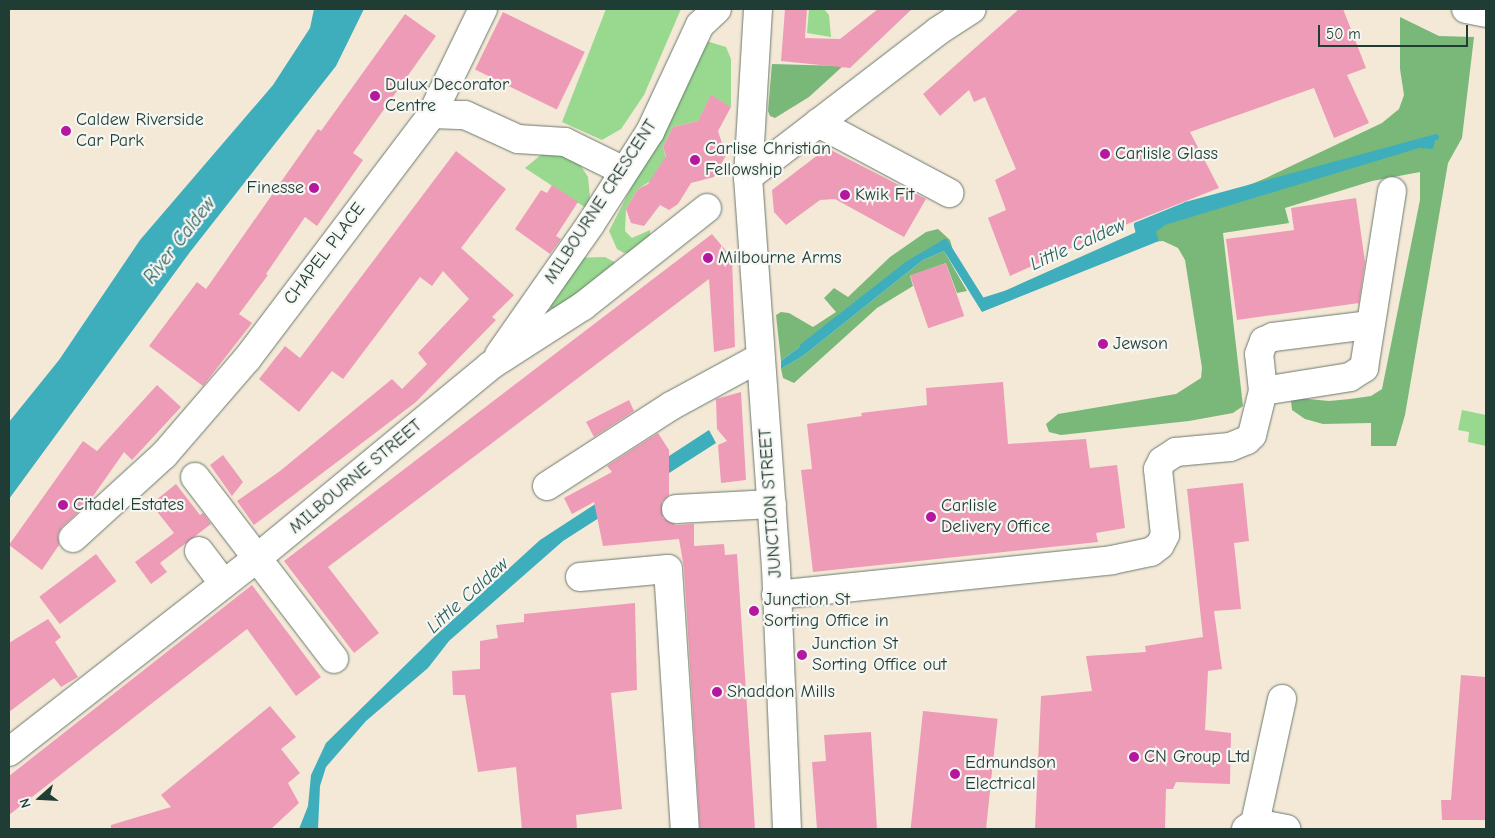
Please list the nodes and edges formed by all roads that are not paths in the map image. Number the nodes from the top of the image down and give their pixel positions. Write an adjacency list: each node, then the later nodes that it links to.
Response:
1 (717, 9): 9 (street, MILBOURNE CRESCENT)
2 (758, 9): 10 (street, JUNCTION STREET)
3 (972, 9): 8 (street)
4 (1466, 9): 6 (street)
5 (474, 12): 7 (street, CHAPEL PLACE)
6 (1486, 13)
7 (432, 114): 9 (street); 22 (street, CHAPEL PLACE)
8 (818, 123): 10 (street); 12 (street)
9 (624, 171): 16 (street, MILBOURNE CRESCENT)
10 (748, 176): 15 (street, JUNCTION STREET)
11 (1392, 191): 14 (street)
12 (949, 193)
13 (707, 208): 16 (street, MILBOURNE STREET)
14 (1370, 325): 17 (street); 17 (street)
15 (761, 356): 19 (street); 20 (street, JUNCTION STREET)
16 (490, 366): 24 (street, MILBOURNE STREET)
17 (1263, 391): 27 (street)
18 (196, 477): 24 (street)
19 (547, 486)
20 (772, 504): 21 (street); 27 (street, JUNCTION STREET)
21 (676, 509)
22 (73, 538)
23 (198, 550): 26 (street)
24 (256, 560): 26 (street, MILBOURNE STREET); 28 (street)
25 (580, 577): 32 (street)
26 (224, 584): 30 (street, MILBOURNE STREET)
27 (776, 595): 33 (street, JUNCTION STREET)
28 (334, 659)
29 (1282, 698): 31 (street)
30 (9, 752)
31 (1250, 826): 34 (street)
32 (685, 829)
33 (787, 829)
34 (1286, 829)

